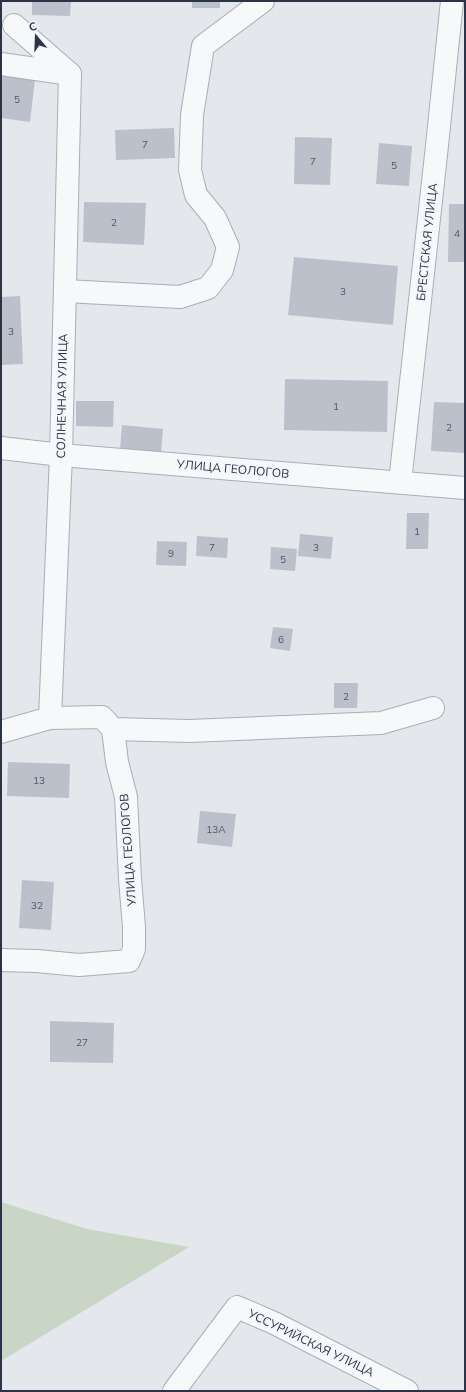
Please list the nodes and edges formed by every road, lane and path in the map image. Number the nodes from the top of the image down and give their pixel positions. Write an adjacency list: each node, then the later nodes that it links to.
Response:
1 (263, 1): 6 (street)
2 (452, 1): 9 (street, БРЕСТСКАЯ УЛИЦА)
3 (14, 25): 5 (street)
4 (1, 64): 5 (street)
5 (70, 74): 6 (street, СОЛНЕЧНАЯ УЛИЦА)
6 (65, 291): 8 (street, СОЛНЕЧНАЯ УЛИЦА)
7 (1, 448): 8 (street, УЛИЦА ГЕОЛОГОВ)
8 (61, 455): 9 (street, УЛИЦА ГЕОЛОГОВ); 12 (street, СОЛНЕЧНАЯ УЛИЦА)
9 (400, 482): 10 (street, УЛИЦА ГЕОЛОГОВ)
10 (465, 488)
11 (433, 708): 13 (street)
12 (50, 718): 13 (street); 14 (street)
13 (113, 729): 15 (street, УЛИЦА ГЕОЛОГОВ)
14 (1, 732)
15 (1, 960)
16 (174, 1391): 17 (street, УССУРИЙСКАЯ УЛИЦА)
17 (407, 1391)

